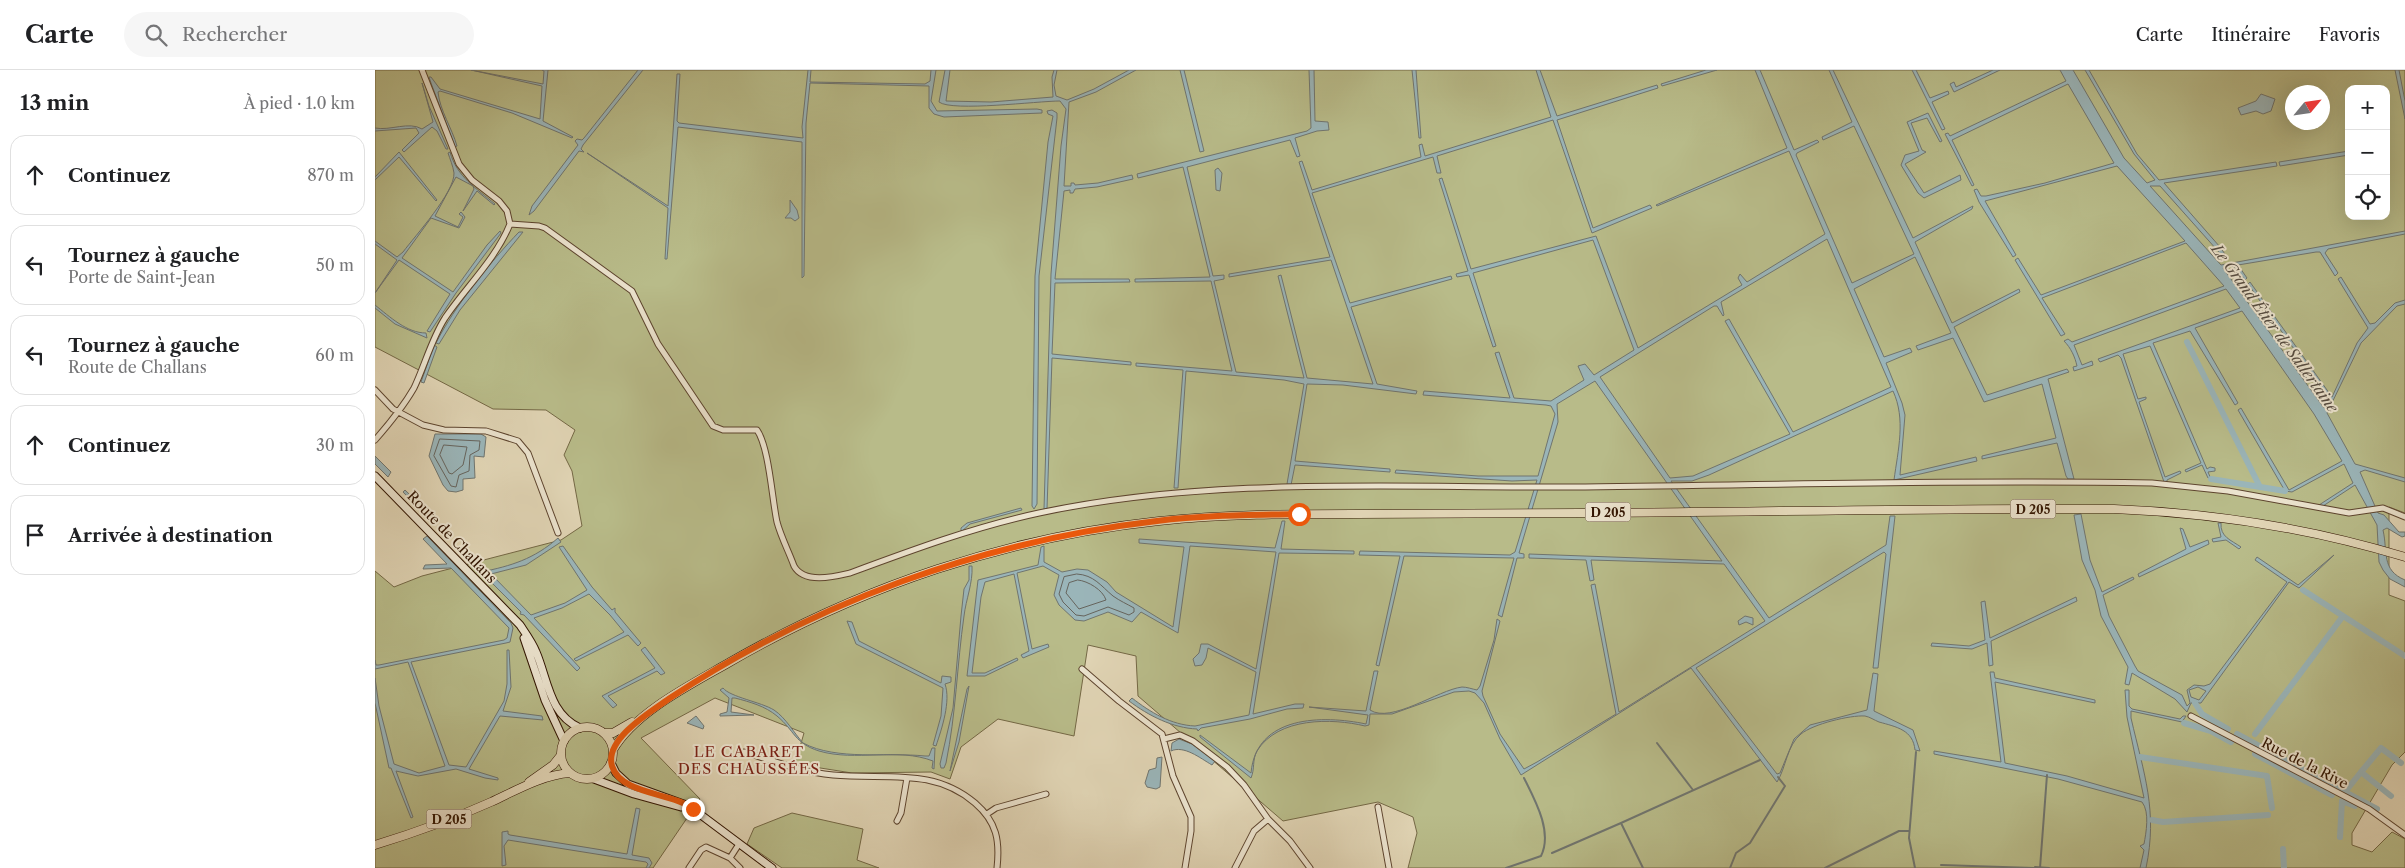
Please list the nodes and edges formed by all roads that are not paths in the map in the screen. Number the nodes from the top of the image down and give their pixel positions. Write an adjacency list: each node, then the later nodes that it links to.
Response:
1 (422, 70): 2 (street)
2 (510, 224): 4 (street); 7 (street)
3 (375, 390): 4 (street)
4 (399, 412): 5 (street); 8 (street)
5 (375, 440)
6 (375, 476): 10 (main road, Route de Challans)
7 (2405, 517)
8 (558, 532)
9 (2401, 556): 12 (main road, D 205)
10 (511, 616): 14 (main road, Route de Challans); 17 (main road, Route de Challans)
11 (1082, 669): 16 (street)
12 (647, 714): 15 (main road, D 205); 18 (main road, D 205)
13 (2191, 716): 32 (street, Rue de la Rive)
14 (581, 728): 15 (main road); 17 (main road)
15 (604, 733): 18 (main road)
16 (1164, 739): 30 (street); 40 (street)
17 (564, 741): 20 (main road)
18 (613, 750): 21 (main road)
19 (744, 752): 23 (street)
20 (561, 755): 22 (main road); 25 (main road, D 205)
21 (611, 763): 24 (main road); 27 (main road)
22 (570, 773): 24 (main road); 25 (main road, D 205)
23 (907, 778): 29 (street); 31 (street)
24 (594, 779): 27 (main road)
25 (521, 788): 34 (main road, D 205)
26 (1046, 794): 29 (street)
27 (666, 800): 33 (main road)
28 (1377, 807): 43 (street)
29 (987, 814): 39 (street)
30 (1268, 819): 41 (street); 42 (street)
31 (897, 821)
32 (2405, 835)
33 (739, 844): 35 (street); 38 (main road)
34 (375, 845)
35 (730, 858): 36 (street); 37 (street)
36 (689, 868)
37 (740, 868)
38 (772, 868)
39 (997, 868)
40 (1185, 868)
41 (1235, 868)
42 (1310, 868)
43 (1389, 868)

